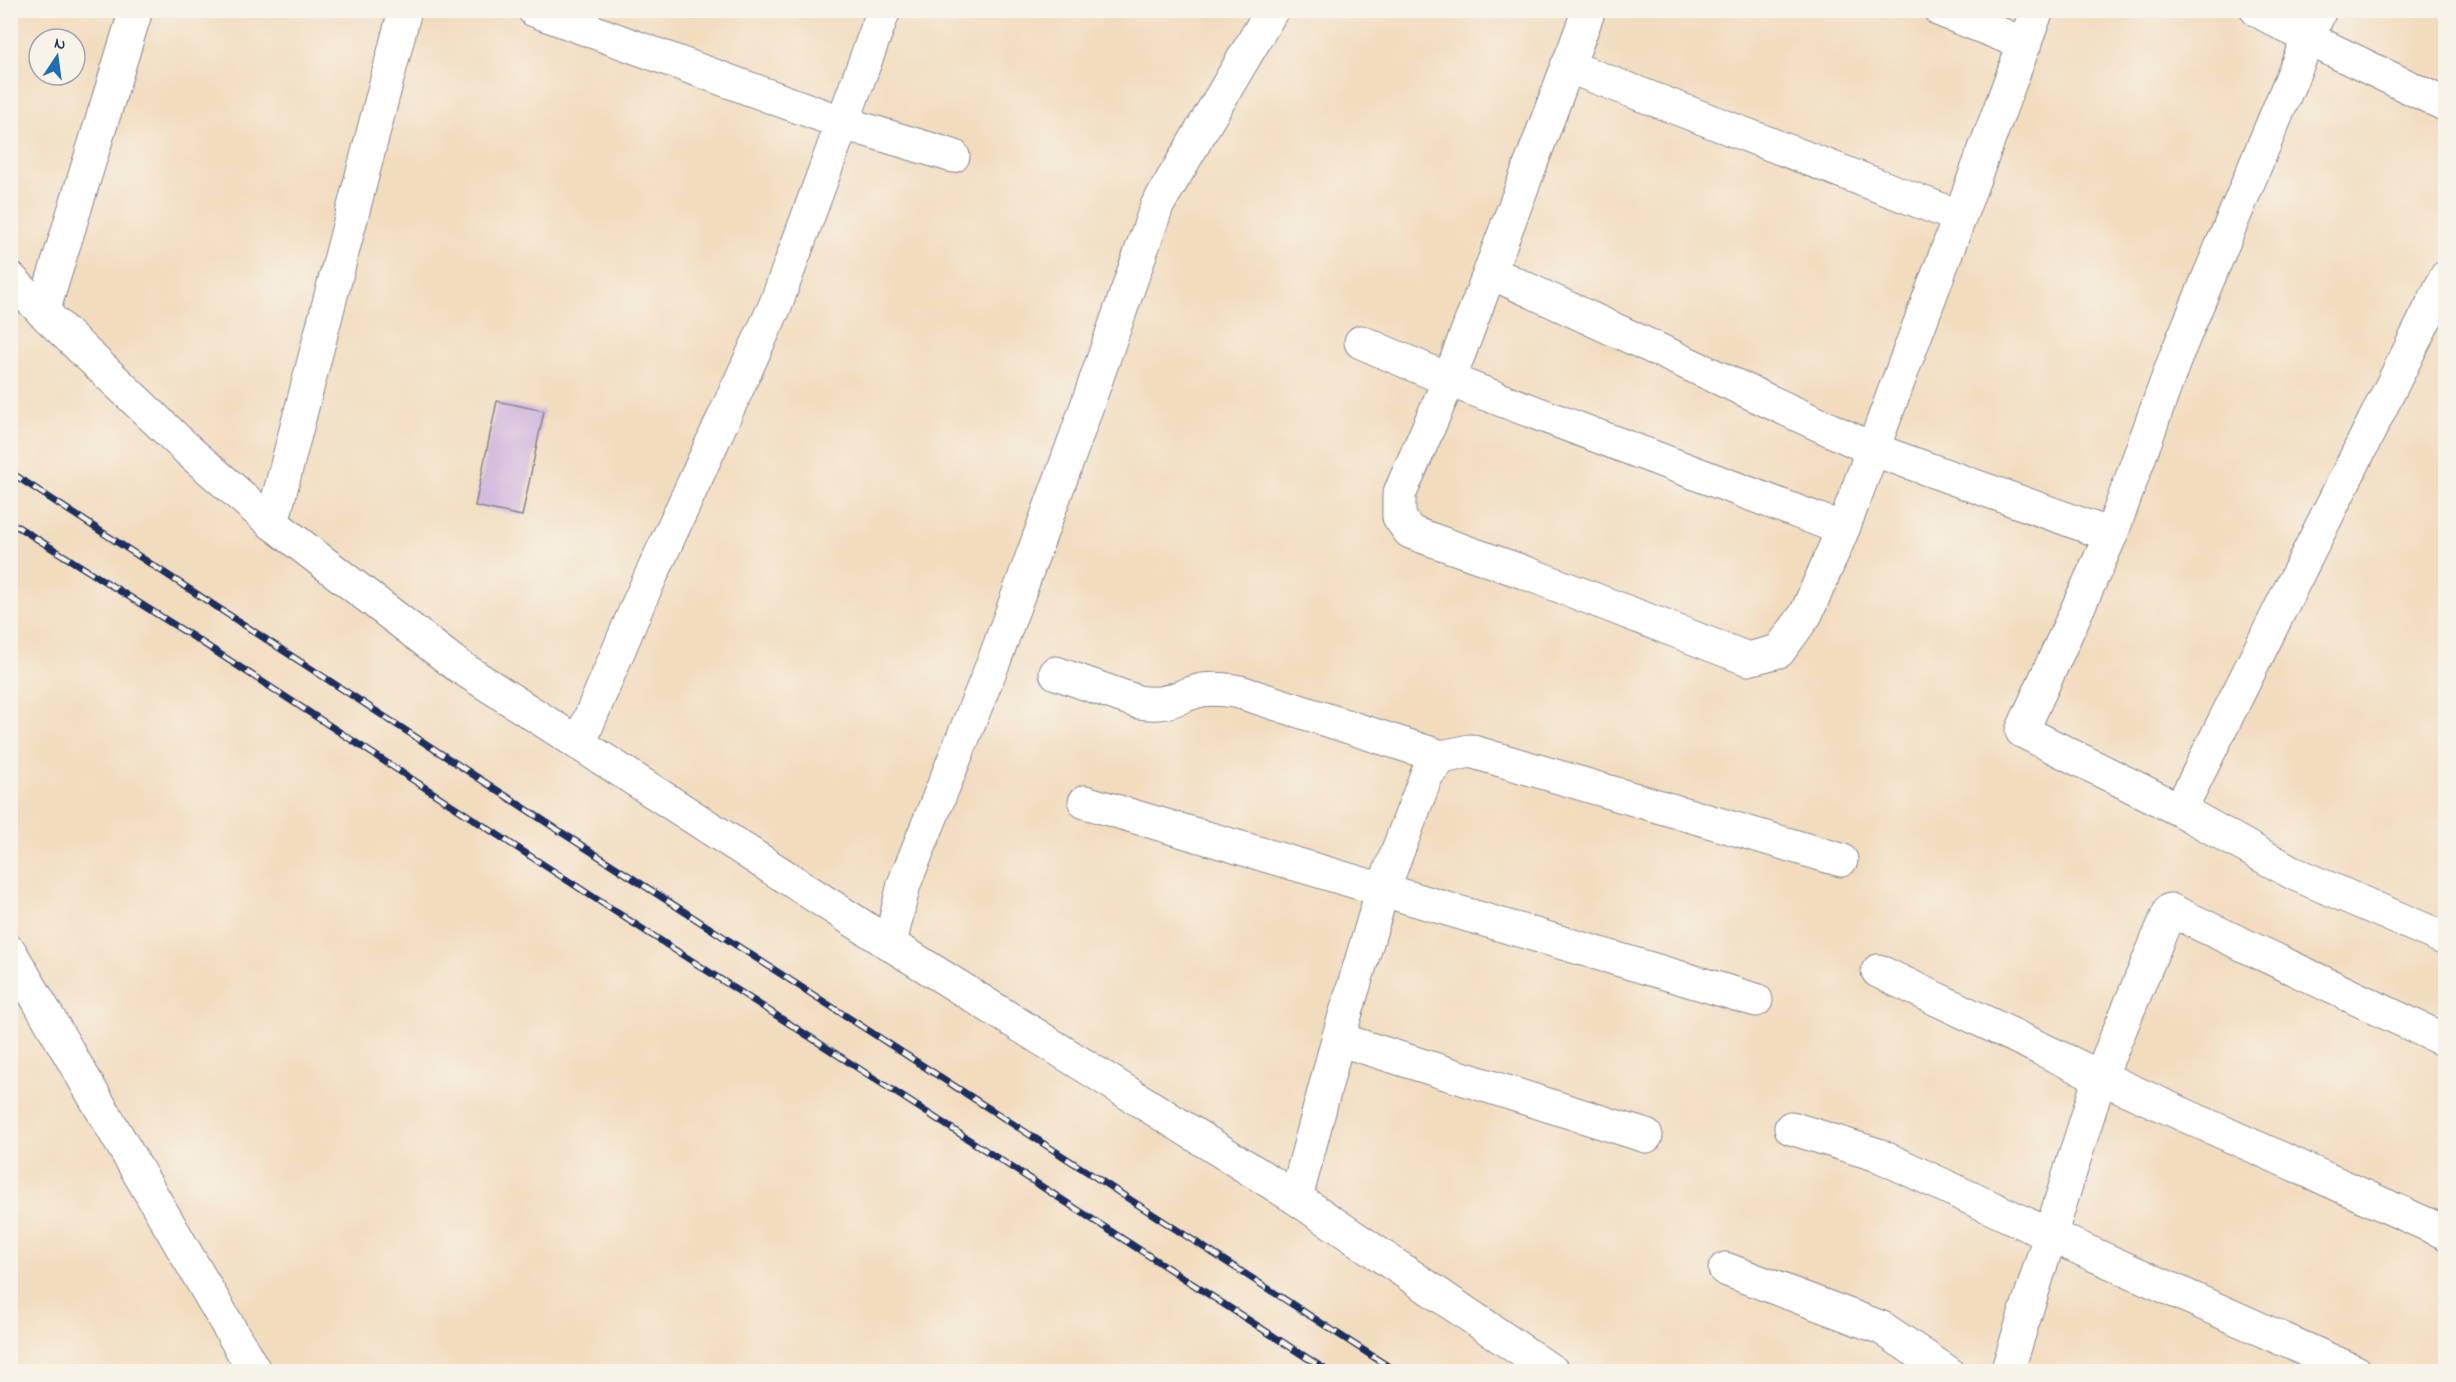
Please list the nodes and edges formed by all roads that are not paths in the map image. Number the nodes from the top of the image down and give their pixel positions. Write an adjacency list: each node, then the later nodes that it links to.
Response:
1 (136, 10): 20 (street)
2 (405, 10): 24 (street)
3 (534, 10): 14 (street)
4 (884, 10): 14 (street)
5 (1272, 10): 35 (street)
6 (1588, 10): 12 (street)
7 (1940, 10): 11 (street)
8 (2037, 10): 11 (street)
9 (2258, 10): 10 (street)
10 (2315, 25): 13 (street); 26 (street)
11 (2025, 44): 16 (street)
12 (1567, 66): 16 (street); 17 (street)
13 (2445, 105)
14 (843, 123): 15 (street); 28 (street)
15 (953, 156)
16 (1960, 217): 23 (street)
17 (1490, 272): 22 (street); 23 (street)
18 (2445, 277): 31 (street)
19 (10, 278): 20 (street)
20 (43, 312): 24 (street)
21 (1361, 342): 22 (street)
22 (1449, 380): 25 (street); 25 (street)
23 (1872, 450): 25 (street); 26 (street)
24 (272, 522): 28 (street)
25 (1843, 530)
26 (2111, 535): 31 (street)
27 (1056, 673): 29 (street)
28 (579, 744): 35 (street)
29 (1442, 757): 32 (street); 33 (street)
30 (1085, 802): 33 (street)
31 (2180, 810): 34 (street)
32 (1841, 860)
33 (1384, 889): 38 (street); 39 (street)
34 (2445, 939)
35 (890, 944): 44 (street)
36 (10, 952): 48 (street)
37 (1878, 971): 41 (street)
38 (1756, 1000)
39 (1338, 1039): 43 (street); 44 (street)
40 (2445, 1041): 41 (street)
41 (2100, 1077): 45 (street); 46 (street)
42 (1791, 1128): 46 (street)
43 (1646, 1136)
44 (1296, 1198): 49 (street)
45 (2445, 1233)
46 (2050, 1235): 51 (street); 52 (street)
47 (1725, 1269): 50 (street)
48 (255, 1371)
49 (1552, 1371)
50 (1947, 1371)
51 (2007, 1371)
52 (2356, 1371)

